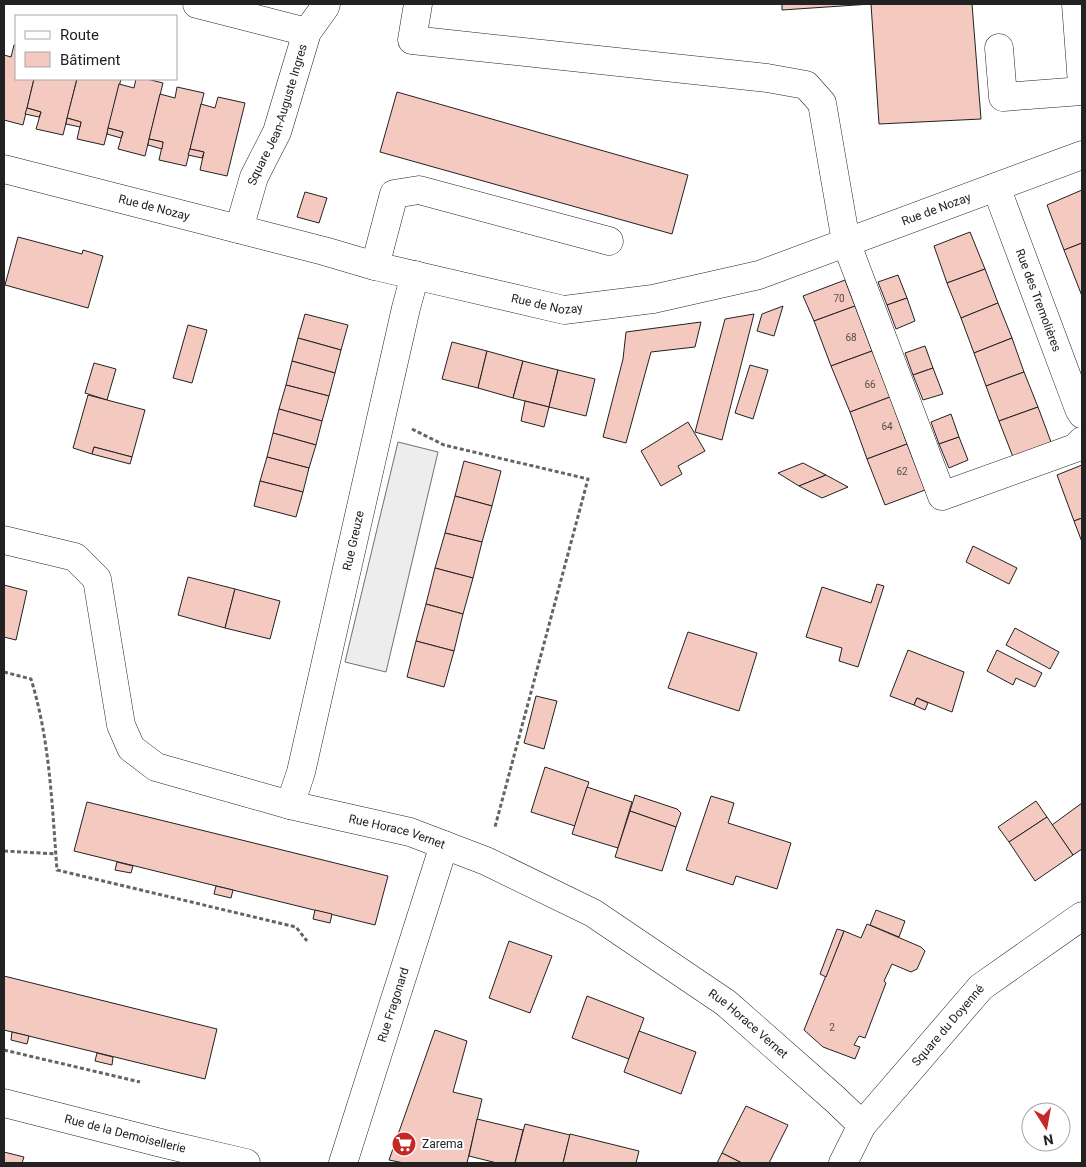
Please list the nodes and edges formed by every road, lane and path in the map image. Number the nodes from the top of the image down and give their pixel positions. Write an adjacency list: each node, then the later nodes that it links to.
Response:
1 (197, 4): 5 (street)
2 (326, 4): 5 (street, Square Jean-Auguste Ingres)
3 (418, 4): 14 (street)
4 (1079, 21): 7 (street)
5 (308, 32): 12 (street, Square Jean-Auguste Ingres)
6 (999, 48): 8 (street)
7 (1082, 84)
8 (1082, 90)
9 (1082, 155): 11 (street, Rue de Nozay)
10 (4, 169): 12 (street, Rue de Nozay)
11 (996, 187): 14 (street, Rue de Nozay); 17 (street, Rue des Tremolières)
12 (239, 229): 15 (street, Rue de Nozay)
13 (609, 241): 15 (street)
14 (846, 242): 16 (street, Rue de Nozay); 19 (street)
15 (375, 266): 16 (street, Rue de Nozay)
16 (415, 275): 22 (street, Rue Greuze)
17 (1082, 414)
18 (405, 426): 23 (path)
19 (1082, 440)
20 (4, 540): 22 (street, Rue Horace Vernet)
21 (4, 672): 26 (path)
22 (290, 805): 24 (street, Rue Horace Vernet)
23 (494, 830)
24 (444, 845): 32 (street, Rue Horace Vernet); 34 (street, Rue Fragonard)
25 (4, 851): 26 (path)
26 (56, 854): 28 (path)
27 (1082, 916): 32 (street, Square du Doyenné)
28 (307, 941)
29 (4, 1050): 30 (path)
30 (140, 1082)
31 (4, 1103): 33 (street, Rue de la Demoisellerie)
32 (862, 1125): 35 (street, Square du Doyenné)
33 (246, 1163)
34 (343, 1163)
35 (843, 1163)

